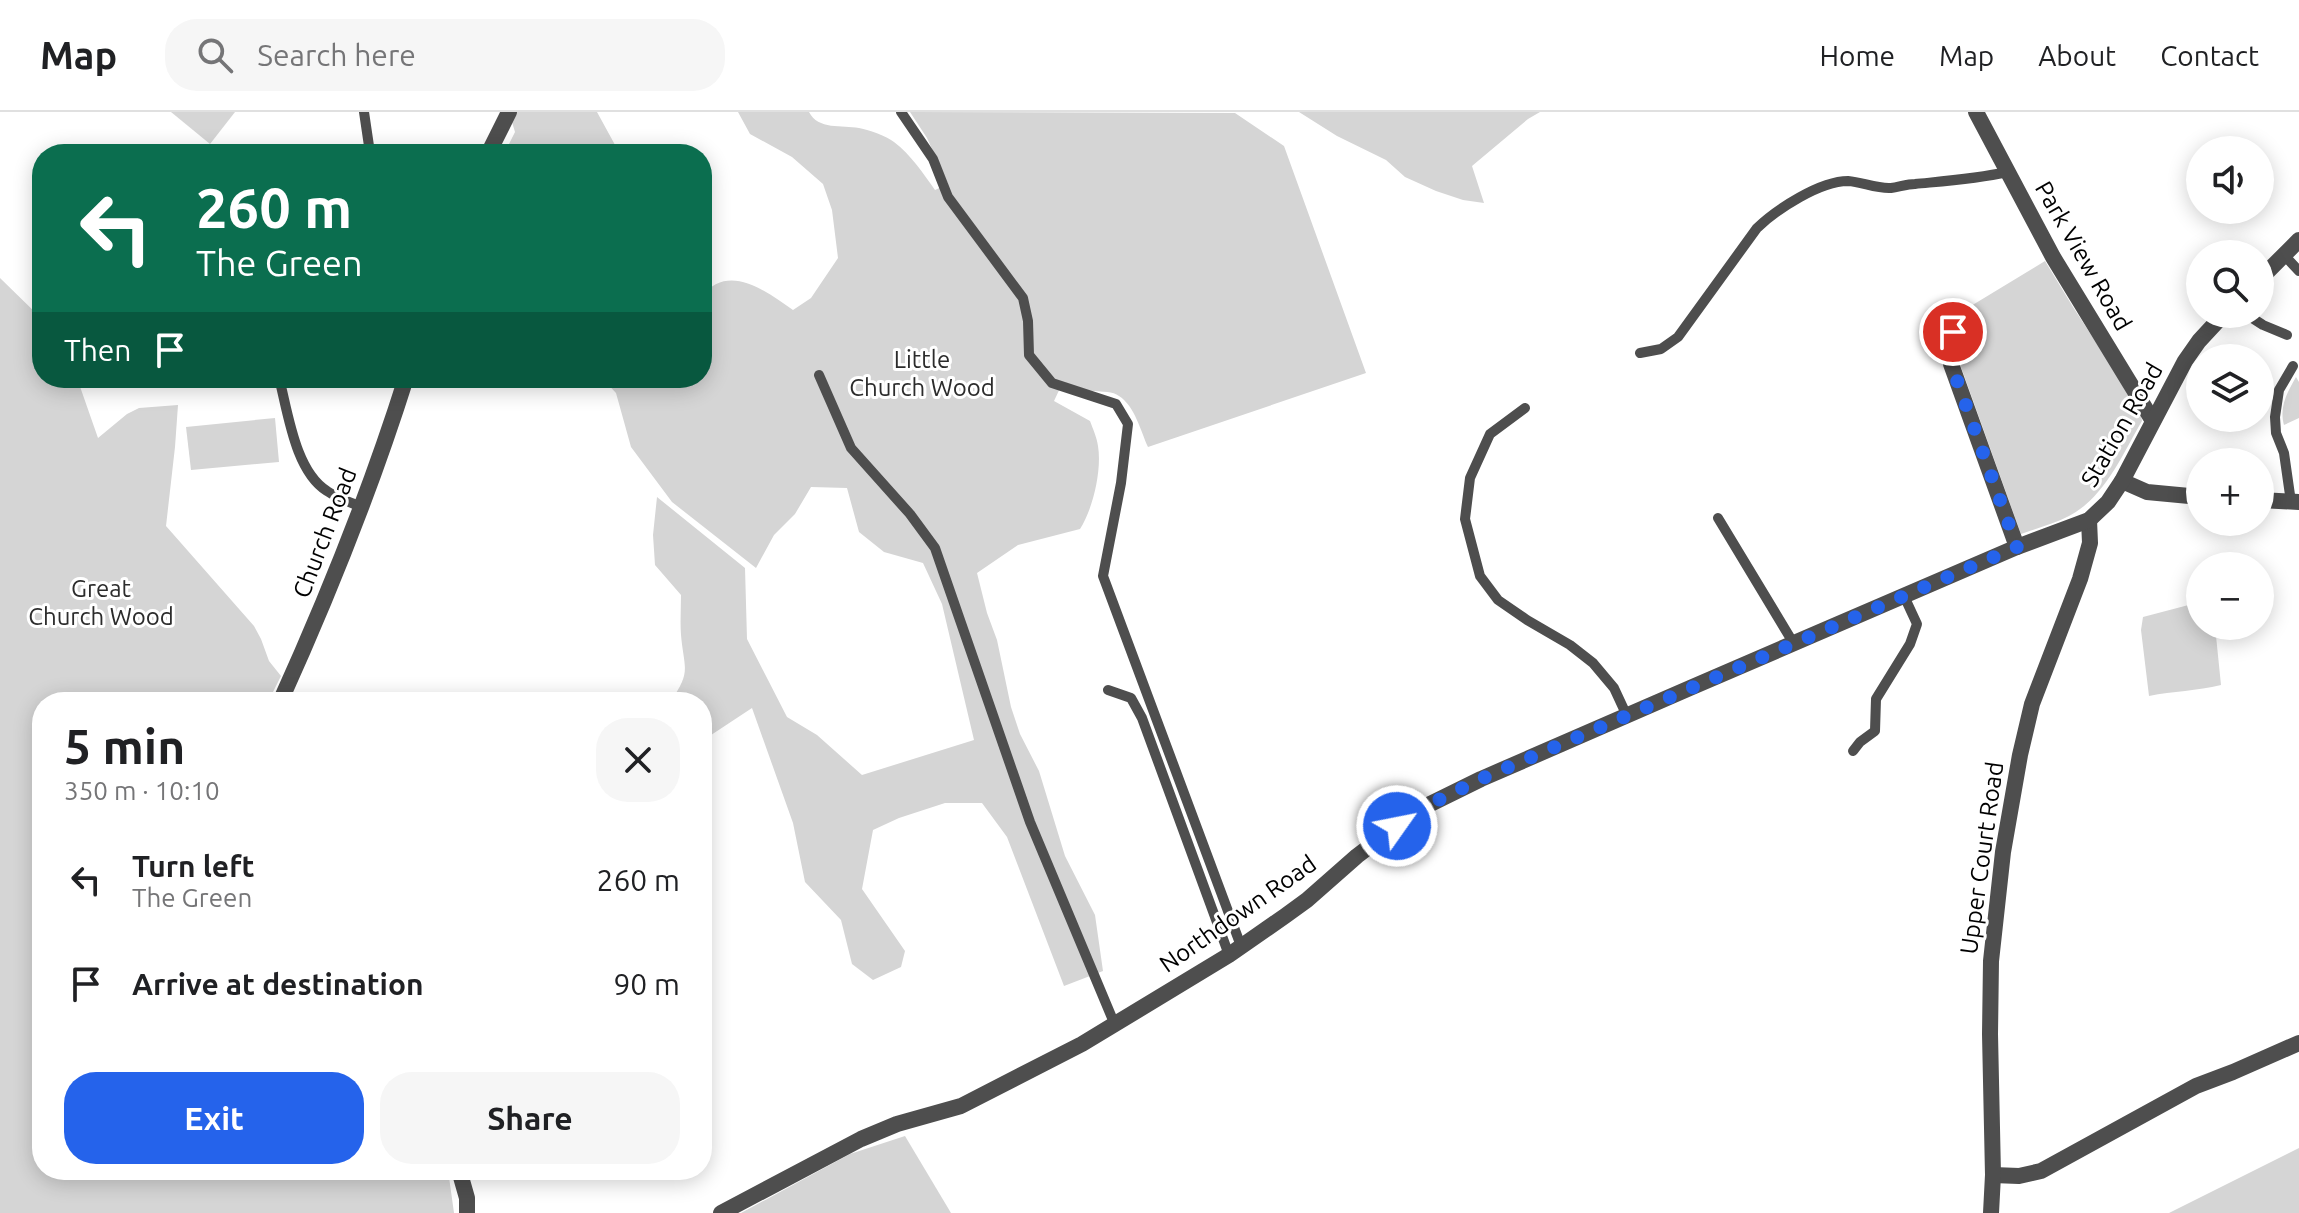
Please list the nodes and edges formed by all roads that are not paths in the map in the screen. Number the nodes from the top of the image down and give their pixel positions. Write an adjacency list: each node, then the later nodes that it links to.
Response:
1 (364, 112): 5 (lane)
2 (509, 112): 6 (street)
3 (901, 112): 37 (lane)
4 (1976, 112): 7 (street, Park View Road)
5 (369, 144)
6 (493, 144)
7 (2007, 172): 16 (lane); 22 (street, Park View Road)
8 (2299, 240): 9 (street)
9 (2284, 255): 10 (street); 11 (lane)
10 (2274, 265)
11 (2299, 271)
12 (2211, 328): 22 (street, Station Road)
13 (2270, 328): 15 (lane)
14 (1953, 332): 30 (street)
15 (2287, 335)
16 (1640, 353)
17 (2293, 366): 26 (lane)
18 (819, 375): 38 (lane)
19 (282, 388): 27 (lane)
20 (403, 388): 27 (street, Church Road)
21 (1525, 408): 35 (lane)
22 (2153, 421): 23 (street, Station Road)
23 (2122, 481): 24 (street); 29 (street, Station Road)
24 (2186, 496)
25 (2274, 501): 26 (street)
26 (2295, 502)
27 (361, 507): 34 (street, Church Road)
28 (1718, 518): 32 (lane)
29 (2089, 520): 30 (street, Northdown Road); 40 (street, Upper Court Road)
30 (2017, 547): 31 (street, Northdown Road)
31 (1904, 596): 32 (street, Northdown Road); 36 (lane)
32 (1794, 644): 35 (street, Northdown Road)
33 (1108, 690): 37 (lane)
34 (284, 692)
35 (1627, 716): 37 (street, Northdown Road)
36 (1853, 751)
37 (1235, 950): 38 (street, Northdown Road)
38 (1115, 1025): 43 (street, Northdown Road)
39 (2299, 1043): 40 (street)
40 (1993, 1175): 44 (street, Upper Court Road)
41 (462, 1180): 42 (street)
42 (467, 1213)
43 (721, 1213)
44 (1991, 1213)

